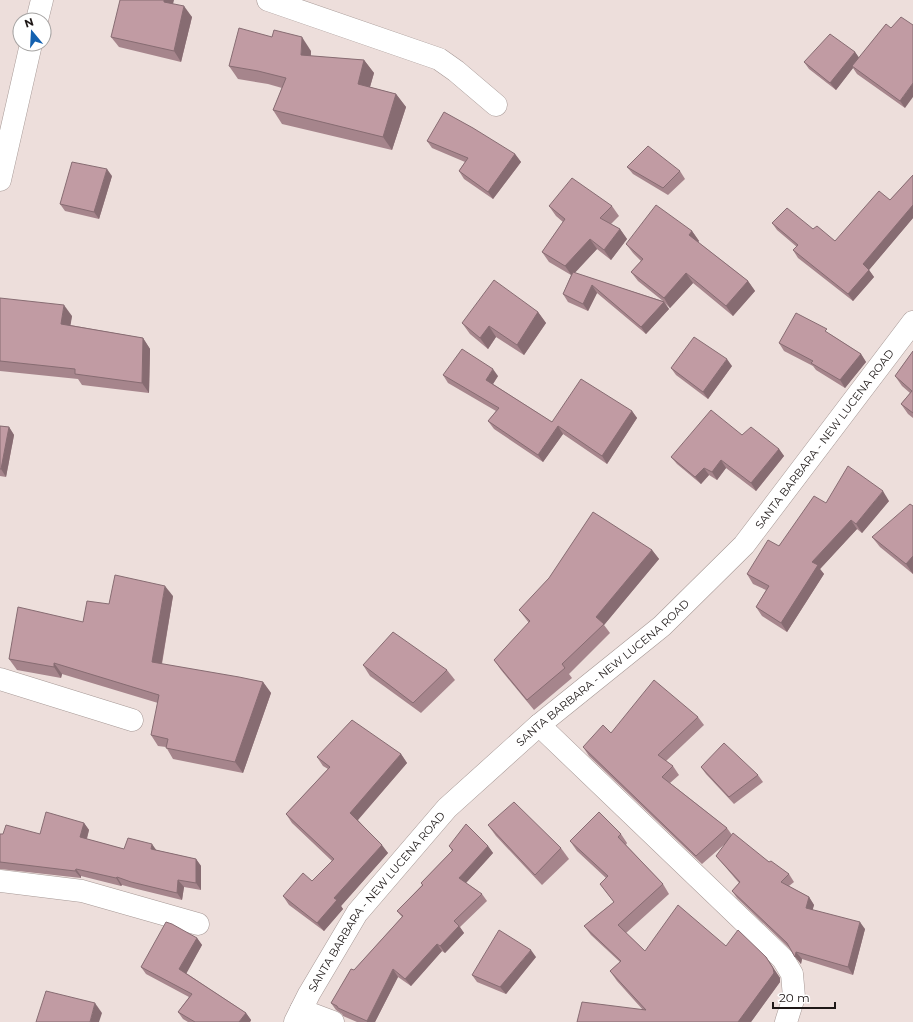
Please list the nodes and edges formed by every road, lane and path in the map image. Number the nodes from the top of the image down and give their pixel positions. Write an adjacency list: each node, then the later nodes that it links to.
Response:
1 (42, 0): 3 (street)
2 (268, 0): 5 (street)
3 (39, 12)
4 (29, 52): 6 (street)
5 (496, 105)
6 (0, 180)
7 (913, 322): 10 (street, SANTA BARBARA - NEW LUCENA ROAD)
8 (0, 679): 9 (street)
9 (132, 720)
10 (539, 724): 13 (street, SANTA BARBARA - NEW LUCENA ROAD); 15 (street)
11 (0, 881): 12 (street)
12 (198, 924)
13 (298, 1016): 14 (street)
14 (333, 1022)
15 (786, 1022)

